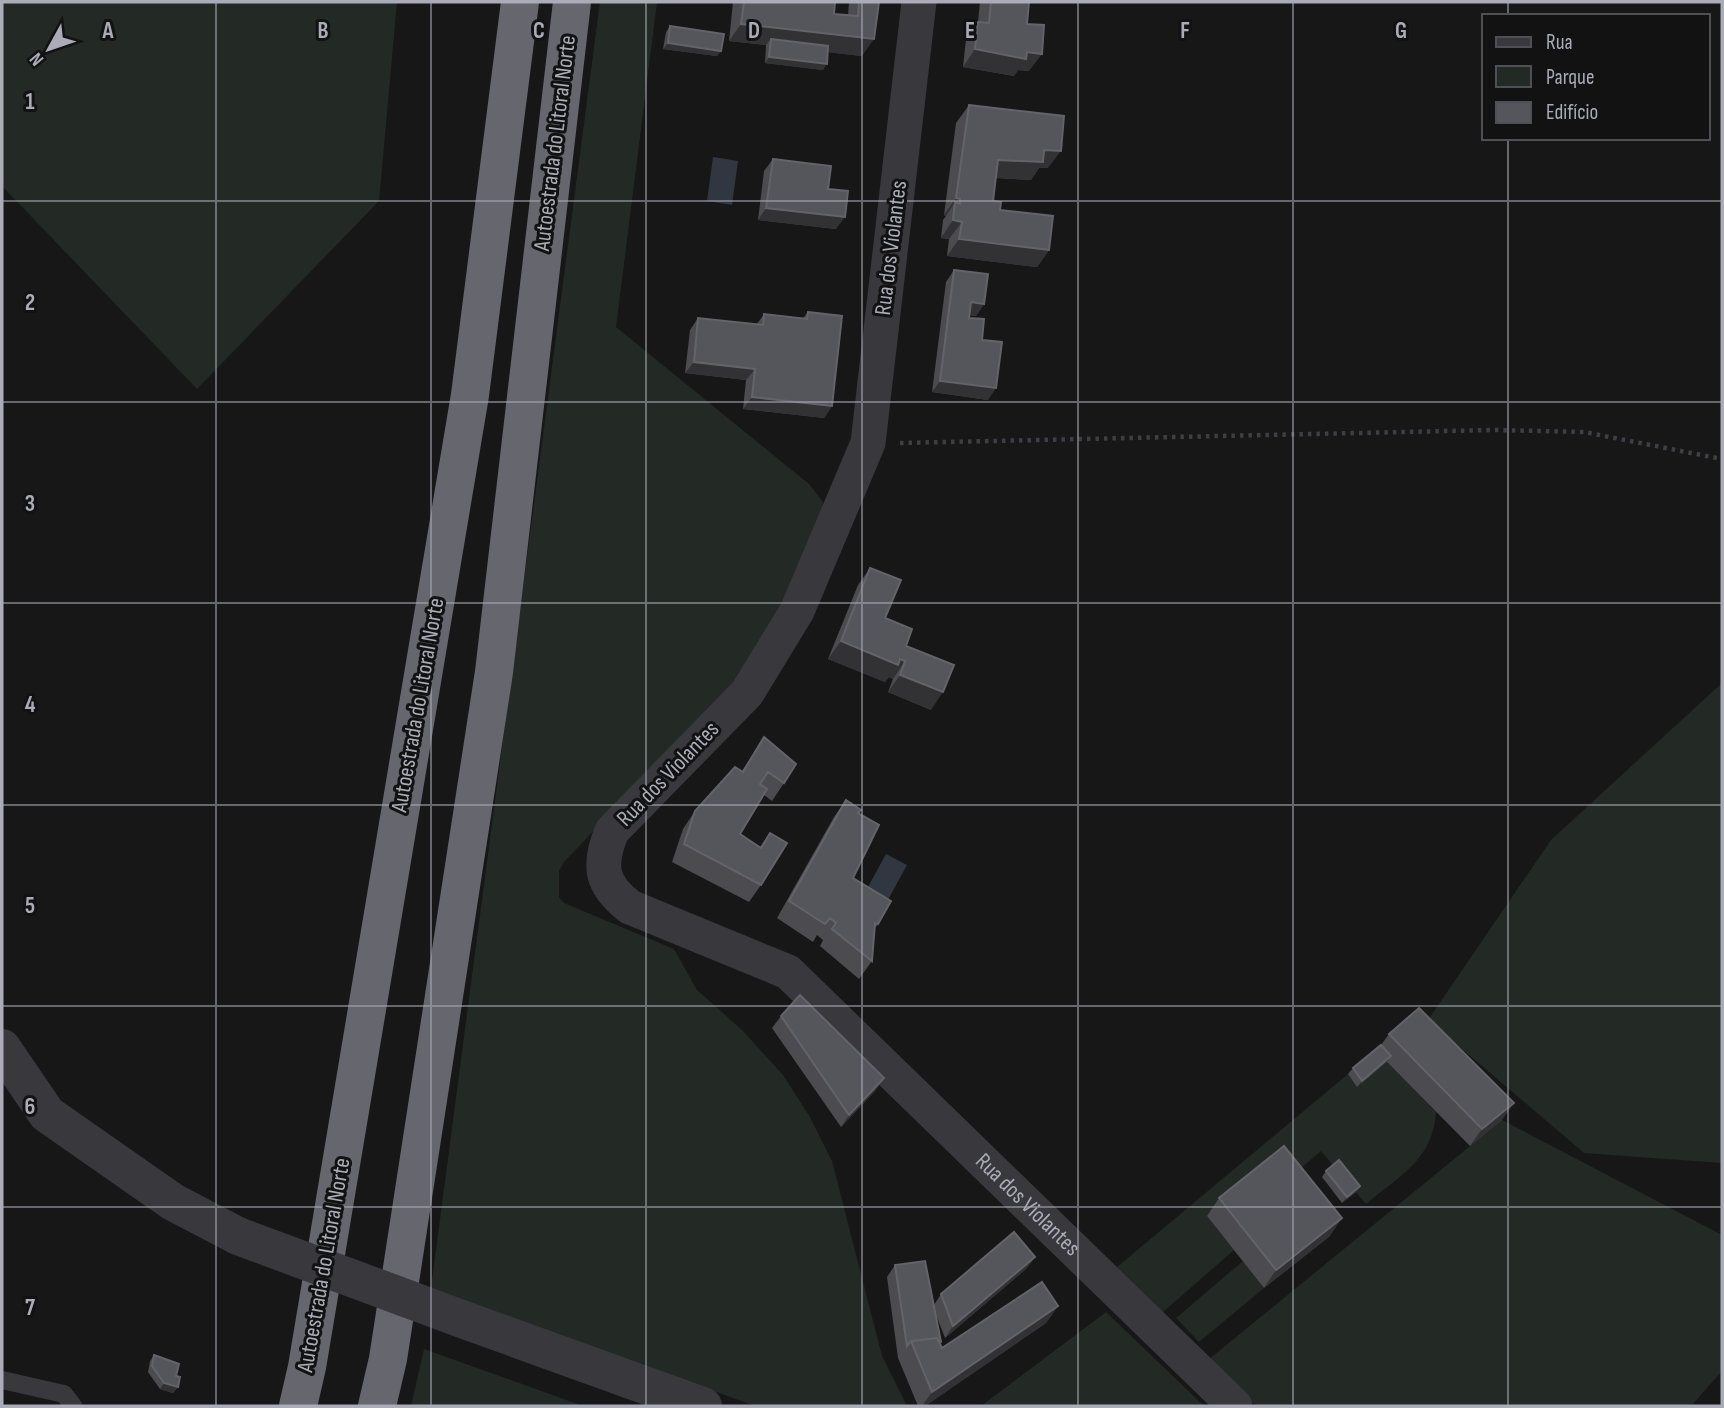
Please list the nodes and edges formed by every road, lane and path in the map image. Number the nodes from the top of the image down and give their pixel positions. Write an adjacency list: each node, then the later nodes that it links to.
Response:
1 (520, 2): 9 (highway, Autoestrada do Litoral Norte)
2 (572, 2): 10 (highway, Autoestrada do Litoral Norte)
3 (919, 2): 4 (street, Rua dos Violantes)
4 (869, 443): 5 (path); 12 (street, Rua dos Violantes)
5 (1722, 459)
6 (2, 1048): 11 (street, bridge)
7 (2, 1380): 8 (lane)
8 (73, 1406)
9 (298, 1406)
10 (377, 1406)
11 (703, 1406)
12 (1235, 1406)

